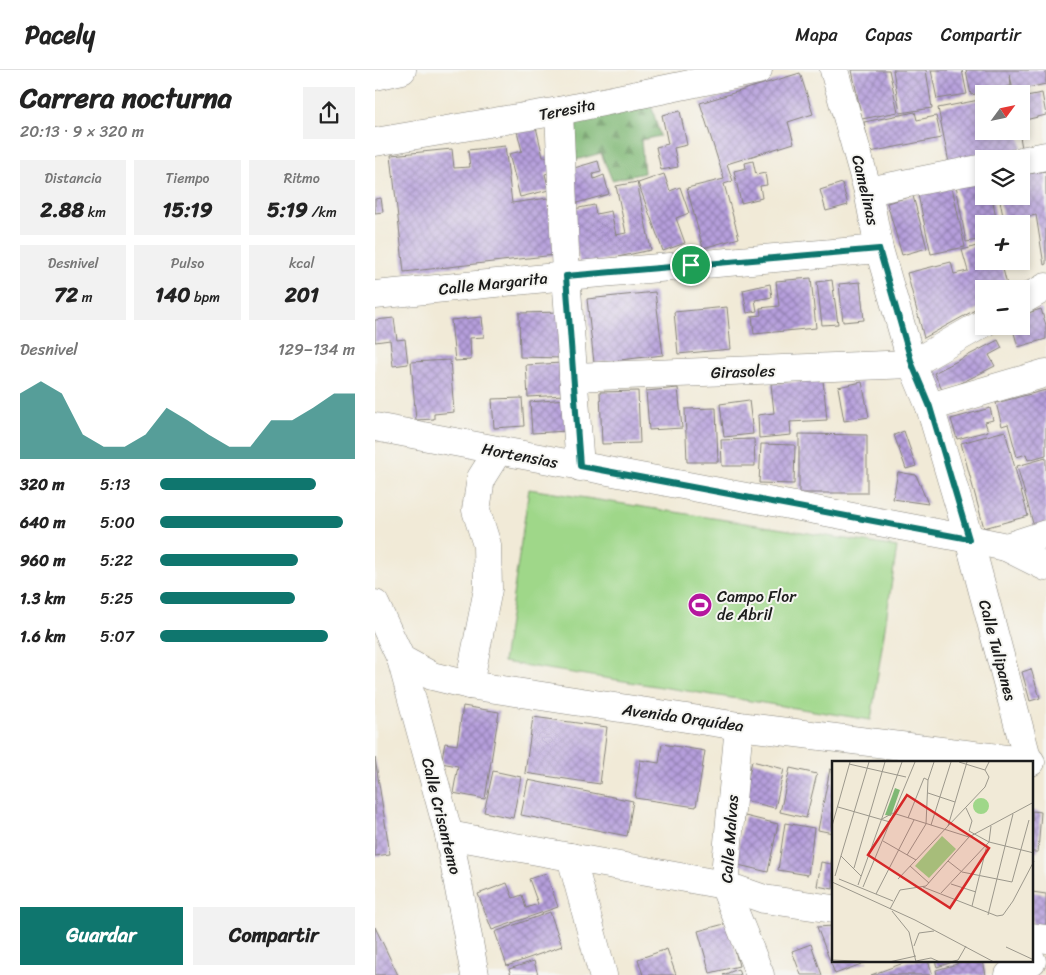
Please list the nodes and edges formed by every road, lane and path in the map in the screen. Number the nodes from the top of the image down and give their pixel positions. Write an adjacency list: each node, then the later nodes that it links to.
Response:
1 (402, 70): 4 (street)
2 (835, 70): 10 (street, Camelinas)
3 (751, 71): 5 (street, Teresita)
4 (375, 76)
5 (559, 111): 6 (street, Teresita); 12 (street)
6 (375, 142)
7 (1046, 156): 8 (street)
8 (1030, 159)
9 (975, 170): 10 (street)
10 (868, 191): 11 (street, Camelinas)
11 (879, 249): 12 (street, Calle Margarita); 17 (street, Camelinas)
12 (566, 276): 14 (street, Calle Margarita); 19 (street)
13 (1046, 286): 15 (street)
14 (375, 295)
15 (1030, 296)
16 (975, 328): 17 (street)
17 (912, 364): 19 (street, Girasoles); 20 (street, Camelinas)
18 (1046, 373): 20 (street)
19 (573, 377): 23 (street)
20 (930, 407): 25 (street, Camelinas)
21 (375, 427): 22 (street, Hortensias)
22 (498, 451): 23 (street, Hortensias); 30 (street)
23 (580, 466): 25 (street, Hortensias)
24 (1046, 534): 26 (street)
25 (969, 539): 26 (street, Hortensias); 33 (street, Calle Tulipanes)
26 (1006, 547): 27 (street)
27 (1046, 568)
28 (375, 604): 29 (street)
29 (401, 659): 30 (street, Avenida Orquídea); 34 (street, Calle Crisantemo)
30 (469, 685): 31 (street, Avenida Orquídea)
31 (739, 726): 32 (street, Avenida Orquídea); 36 (street, Calle Malvas)
32 (1011, 761)
33 (1034, 764)
34 (449, 835): 35 (street); 43 (street, Calle Crisantemo)
35 (571, 857): 36 (street); 44 (street)
36 (724, 885): 37 (street); 45 (street, Calle Malvas)
37 (832, 909)
38 (1033, 937): 39 (street)
39 (1046, 939)
40 (1046, 952): 41 (street)
41 (1033, 960)
42 (1030, 962): 46 (street)
43 (475, 975)
44 (603, 975)
45 (760, 975)
46 (1009, 975)

